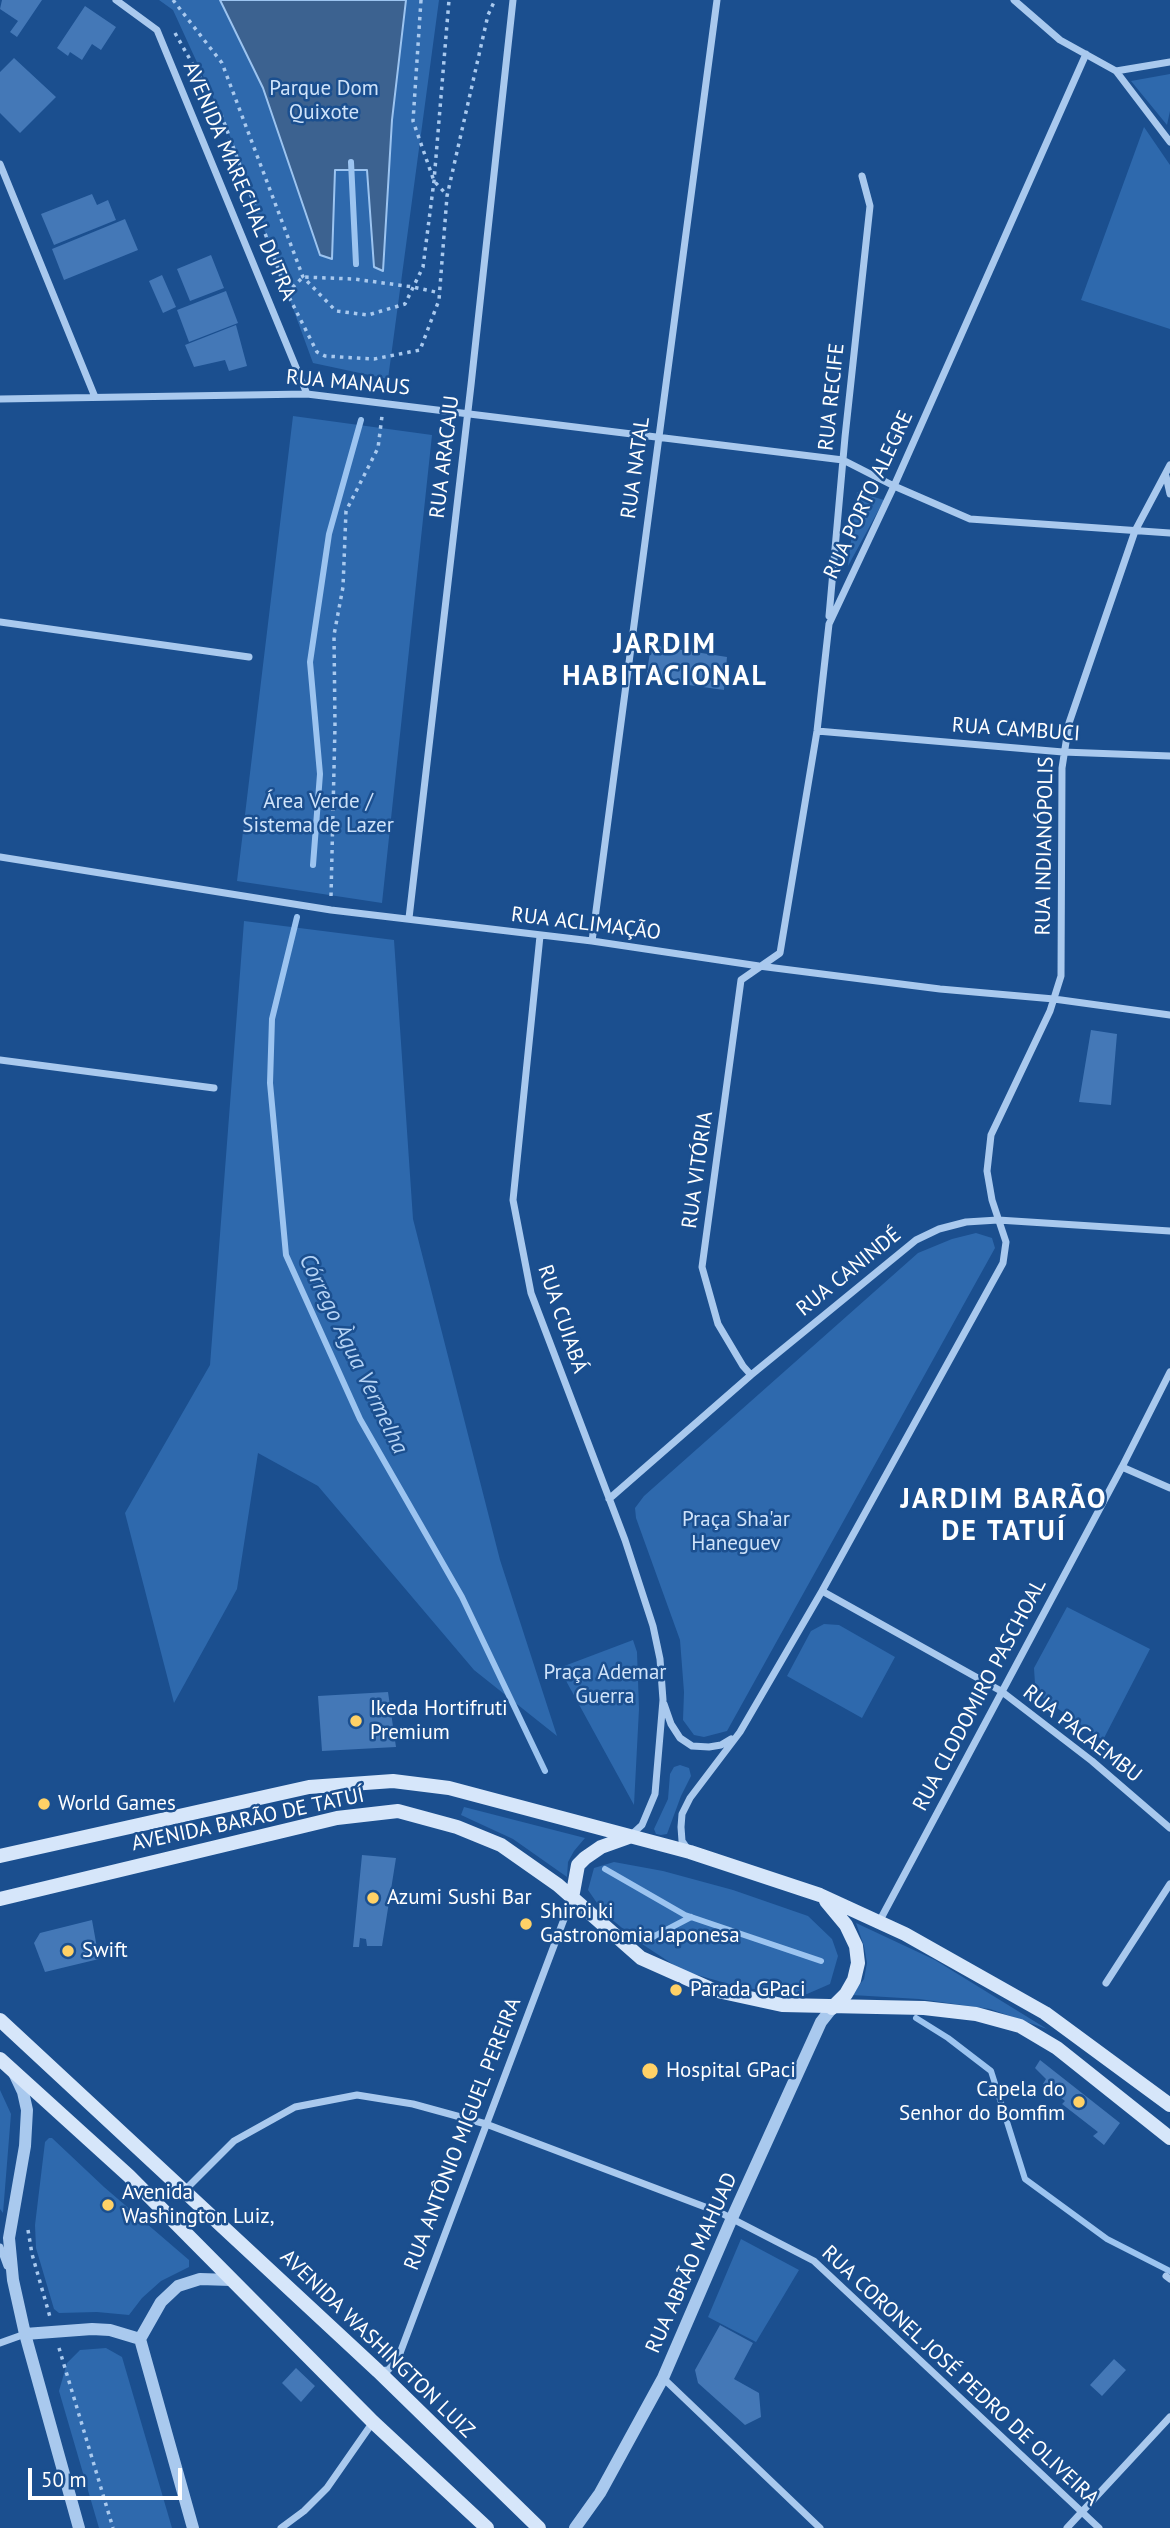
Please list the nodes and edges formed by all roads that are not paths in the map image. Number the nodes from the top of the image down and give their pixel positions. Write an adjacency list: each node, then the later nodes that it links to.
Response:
1 (116, 0): 11 (street, AVENIDA MARECHAL DUTRA)
2 (513, 0): 14 (street, RUA ARACAJU)
3 (717, 0): 15 (street, RUA NATAL)
4 (1014, 0): 5 (street)
5 (1086, 54): 7 (street); 19 (street, RUA PORTO ALEGRE)
6 (1170, 62): 7 (street)
7 (1116, 71): 8 (street)
8 (1170, 142)
9 (0, 164): 12 (street)
10 (862, 176): 16 (street, RUA RECIFE)
11 (307, 394): 12 (street, RUA MANAUS); 14 (street, RUA MANAUS)
12 (95, 397): 13 (street, RUA MANAUS)
13 (0, 399)
14 (468, 413): 15 (street, RUA MANAUS); 30 (street, RUA ARACAJU)
15 (658, 437): 16 (street, RUA MANAUS); 32 (street, RUA NATAL)
16 (843, 460): 19 (street, RUA MANAUS); 24 (street, RUA RECIFE)
17 (1170, 466): 18 (street, RUA INDIANÓPOLIS)
18 (1166, 476): 20 (street); 21 (street, RUA INDIANÓPOLIS)
19 (894, 486): 21 (street, RUA MANAUS); 24 (street, RUA PORTO ALEGRE)
20 (1170, 494)
21 (1135, 531): 22 (street, RUA MANAUS); 27 (street, RUA INDIANÓPOLIS)
22 (1170, 533)
23 (0, 622): 25 (street)
24 (829, 624): 26 (street, RUA PORTO ALEGRE)
25 (249, 657)
26 (817, 731): 27 (street, RUA CAMBUCI); 33 (street, RUA PORTO ALEGRE)
27 (1063, 752): 28 (street, RUA CAMBUCI); 34 (street, RUA INDIANÓPOLIS)
28 (1170, 756)
29 (0, 857): 30 (street, RUA ACLIMAÇÃO)
30 (409, 919): 31 (street, RUA ACLIMAÇÃO)
31 (540, 936): 32 (street, RUA ACLIMAÇÃO); 44 (street, RUA CUIABÁ)
32 (592, 941): 33 (street, RUA ACLIMAÇÃO)
33 (759, 966): 34 (street, RUA ACLIMAÇÃO); 41 (street, RUA VITÓRIA)
34 (1054, 999): 35 (street, RUA ACLIMAÇÃO); 38 (street, RUA INDIANÓPOLIS)
35 (1170, 1015)
36 (0, 1060): 37 (street)
37 (214, 1087)
38 (998, 1220): 39 (street, RUA CANINDÉ); 41 (street, RUA CANINDÉ); 45 (street, RUA INDIANÓPOLIS)
39 (1170, 1231)
40 (1170, 1372): 42 (street, RUA CLODOMIRO PASCHOAL)
41 (751, 1375): 44 (street, RUA CANINDÉ)
42 (1122, 1467): 43 (street); 46 (street, RUA CLODOMIRO PASCHOAL)
43 (1170, 1488)
44 (609, 1499): 47 (street, RUA CUIABÁ)
45 (822, 1591): 46 (street, RUA PACAEMBU); 48 (street, RUA INDIANÓPOLIS)
46 (1001, 1691): 49 (street, RUA PACAEMBU); 57 (street, RUA CLODOMIRO PASCHOAL)
47 (663, 1700): 48 (street, RUA CUIABÁ); 50 (street, RUA CUIABÁ)
48 (740, 1732): 52 (street, RUA INDIANÓPOLIS)
49 (1170, 1828)
50 (629, 1837): 51 (main road, AVENIDA BARÃO DE TATUÍ); 52 (main road, AVENIDA BARÃO DE TATUÍ); 55 (main road)
51 (4, 1852)
52 (690, 1852): 54 (main road, AVENIDA BARÃO DE TATUÍ)
53 (1170, 1884): 58 (street)
54 (820, 1895): 57 (main road, AVENIDA BARÃO DE TATUÍ); 59 (main road)
55 (572, 1898): 56 (main road, AVENIDA BARÃO DE TATUÍ); 59 (main road, AVENIDA BARÃO DE TATUÍ); 64 (street, RUA ANTÔNIO MIGUEL PEREIRA)
56 (0, 1899)
57 (879, 1922): 63 (main road, AVENIDA BARÃO DE TATUÍ)
58 (1105, 1983)
59 (832, 2008): 65 (main road, AVENIDA BARÃO DE TATUÍ); 67 (street, RUA ABRÃO MAHUAD)
60 (0, 2020): 66 (main road, AVENIDA WASHINGTON LUIZ)
61 (0, 2059): 62 (main road)
62 (12, 2070): 69 (street); 70 (main road)
63 (1170, 2105)
64 (486, 2124): 66 (street, RUA CORONEL JOSÉ PEDRO DE OLIVEIRA); 67 (street, RUA CORONEL JOSÉ PEDRO DE OLIVEIRA); 74 (street, RUA ANTÔNIO MIGUEL PEREIRA)
65 (1170, 2138)
66 (184, 2191): 74 (main road, AVENIDA WASHINGTON LUIZ)
67 (732, 2218): 75 (street, RUA ABRÃO MAHUAD); 78 (street, RUA CORONEL JOSÉ PEDRO DE OLIVEIRA)
68 (0, 2247): 69 (street)
69 (13, 2280): 71 (street)
70 (231, 2280): 72 (street); 77 (main road)
71 (25, 2334): 72 (street); 73 (street); 79 (street)
72 (140, 2339): 80 (street)
73 (0, 2343)
74 (378, 2371): 83 (main road, AVENIDA WASHINGTON LUIZ)
75 (663, 2378): 84 (street, RUA ABRÃO MAHUAD); 85 (street)
76 (1170, 2417): 78 (street)
77 (373, 2422): 81 (street); 82 (main road)
78 (1082, 2512): 86 (street); 87 (street, RUA CORONEL JOSÉ PEDRO DE OLIVEIRA)
79 (79, 2528)
80 (193, 2528)
81 (281, 2528)
82 (487, 2528)
83 (539, 2528)
84 (575, 2528)
85 (820, 2528)
86 (1067, 2528)
87 (1099, 2528)

